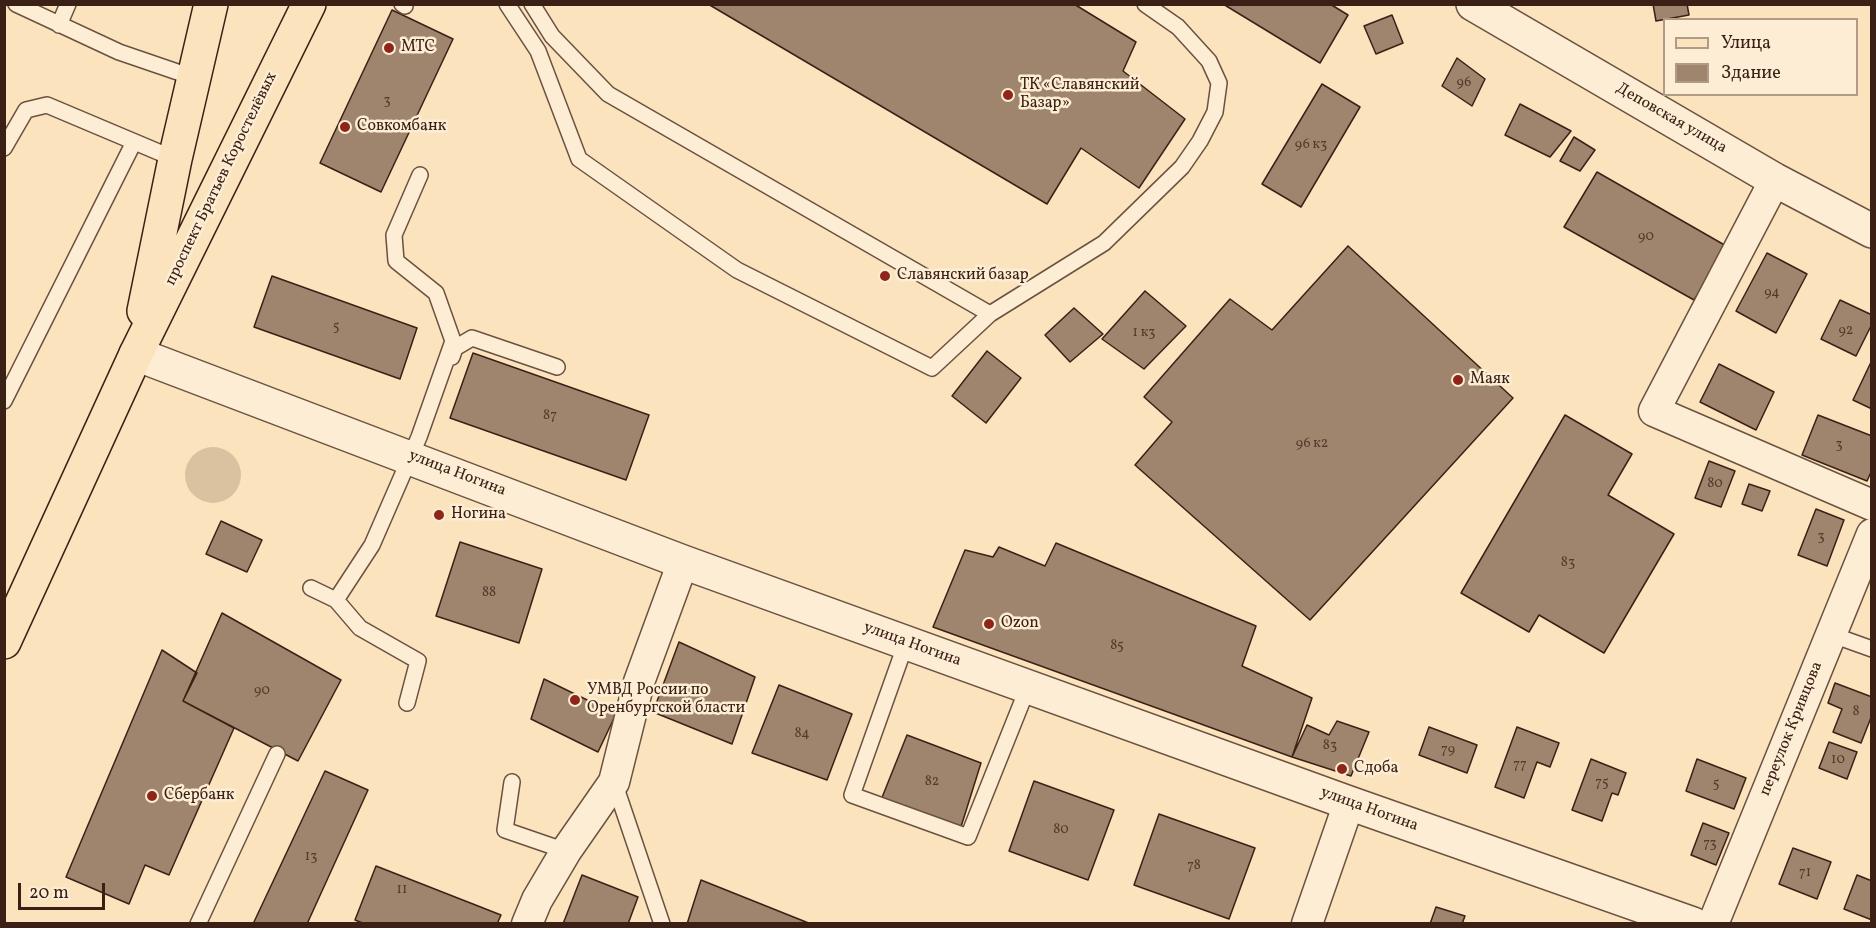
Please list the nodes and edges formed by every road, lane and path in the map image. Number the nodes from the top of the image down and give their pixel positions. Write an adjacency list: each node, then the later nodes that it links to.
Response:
1 (16, 4): 9 (lane)
2 (68, 4): 9 (lane)
3 (211, 4): 10 (main road, проспект Братьев Коростелёвых)
4 (309, 4): 18 (main road, проспект Братьев Коростелёвых)
5 (507, 4): 17 (lane)
6 (532, 4): 17 (lane)
7 (1145, 4): 17 (lane)
8 (1473, 4): 15 (street, Деповская улица)
9 (58, 25): 10 (lane)
10 (195, 78): 13 (main road, проспект Братьев Коростелёвых)
11 (134, 142): 12 (lane); 13 (lane); 20 (lane)
12 (4, 148)
13 (175, 159): 18 (main road, проспект Братьев Коростелёвых)
14 (420, 175): 21 (lane)
15 (1776, 180): 16 (street, Деповская улица); 22 (street)
16 (1869, 222)
17 (990, 314)
18 (136, 354): 21 (street, улица Ногина); 28 (main road, проспект Братьев Коростелёвых)
19 (557, 367): 21 (lane)
20 (5, 398)
21 (414, 447): 24 (street, улица Ногина); 26 (lane)
22 (1872, 505)
23 (1872, 534): 27 (street, переулок Кривцова)
24 (683, 562): 29 (street, улица Ногина); 35 (street)
25 (312, 588): 26 (lane)
26 (336, 600): 32 (lane)
27 (1830, 634): 30 (lane); 43 (street, переулок Кривцова)
28 (4, 642)
29 (906, 643): 31 (street, улица Ногина); 31 (lane)
30 (1872, 649)
31 (1028, 687): 36 (street, улица Ногина)
32 (406, 703)
33 (277, 754): 38 (lane)
34 (512, 782): 37 (lane)
35 (614, 782): 37 (street); 40 (lane)
36 (1349, 803): 41 (street); 42 (street, улица Ногина)
37 (566, 851): 39 (street)
38 (198, 924)
39 (527, 924)
40 (662, 924)
41 (1307, 924)
42 (1693, 924)
43 (1713, 924)

